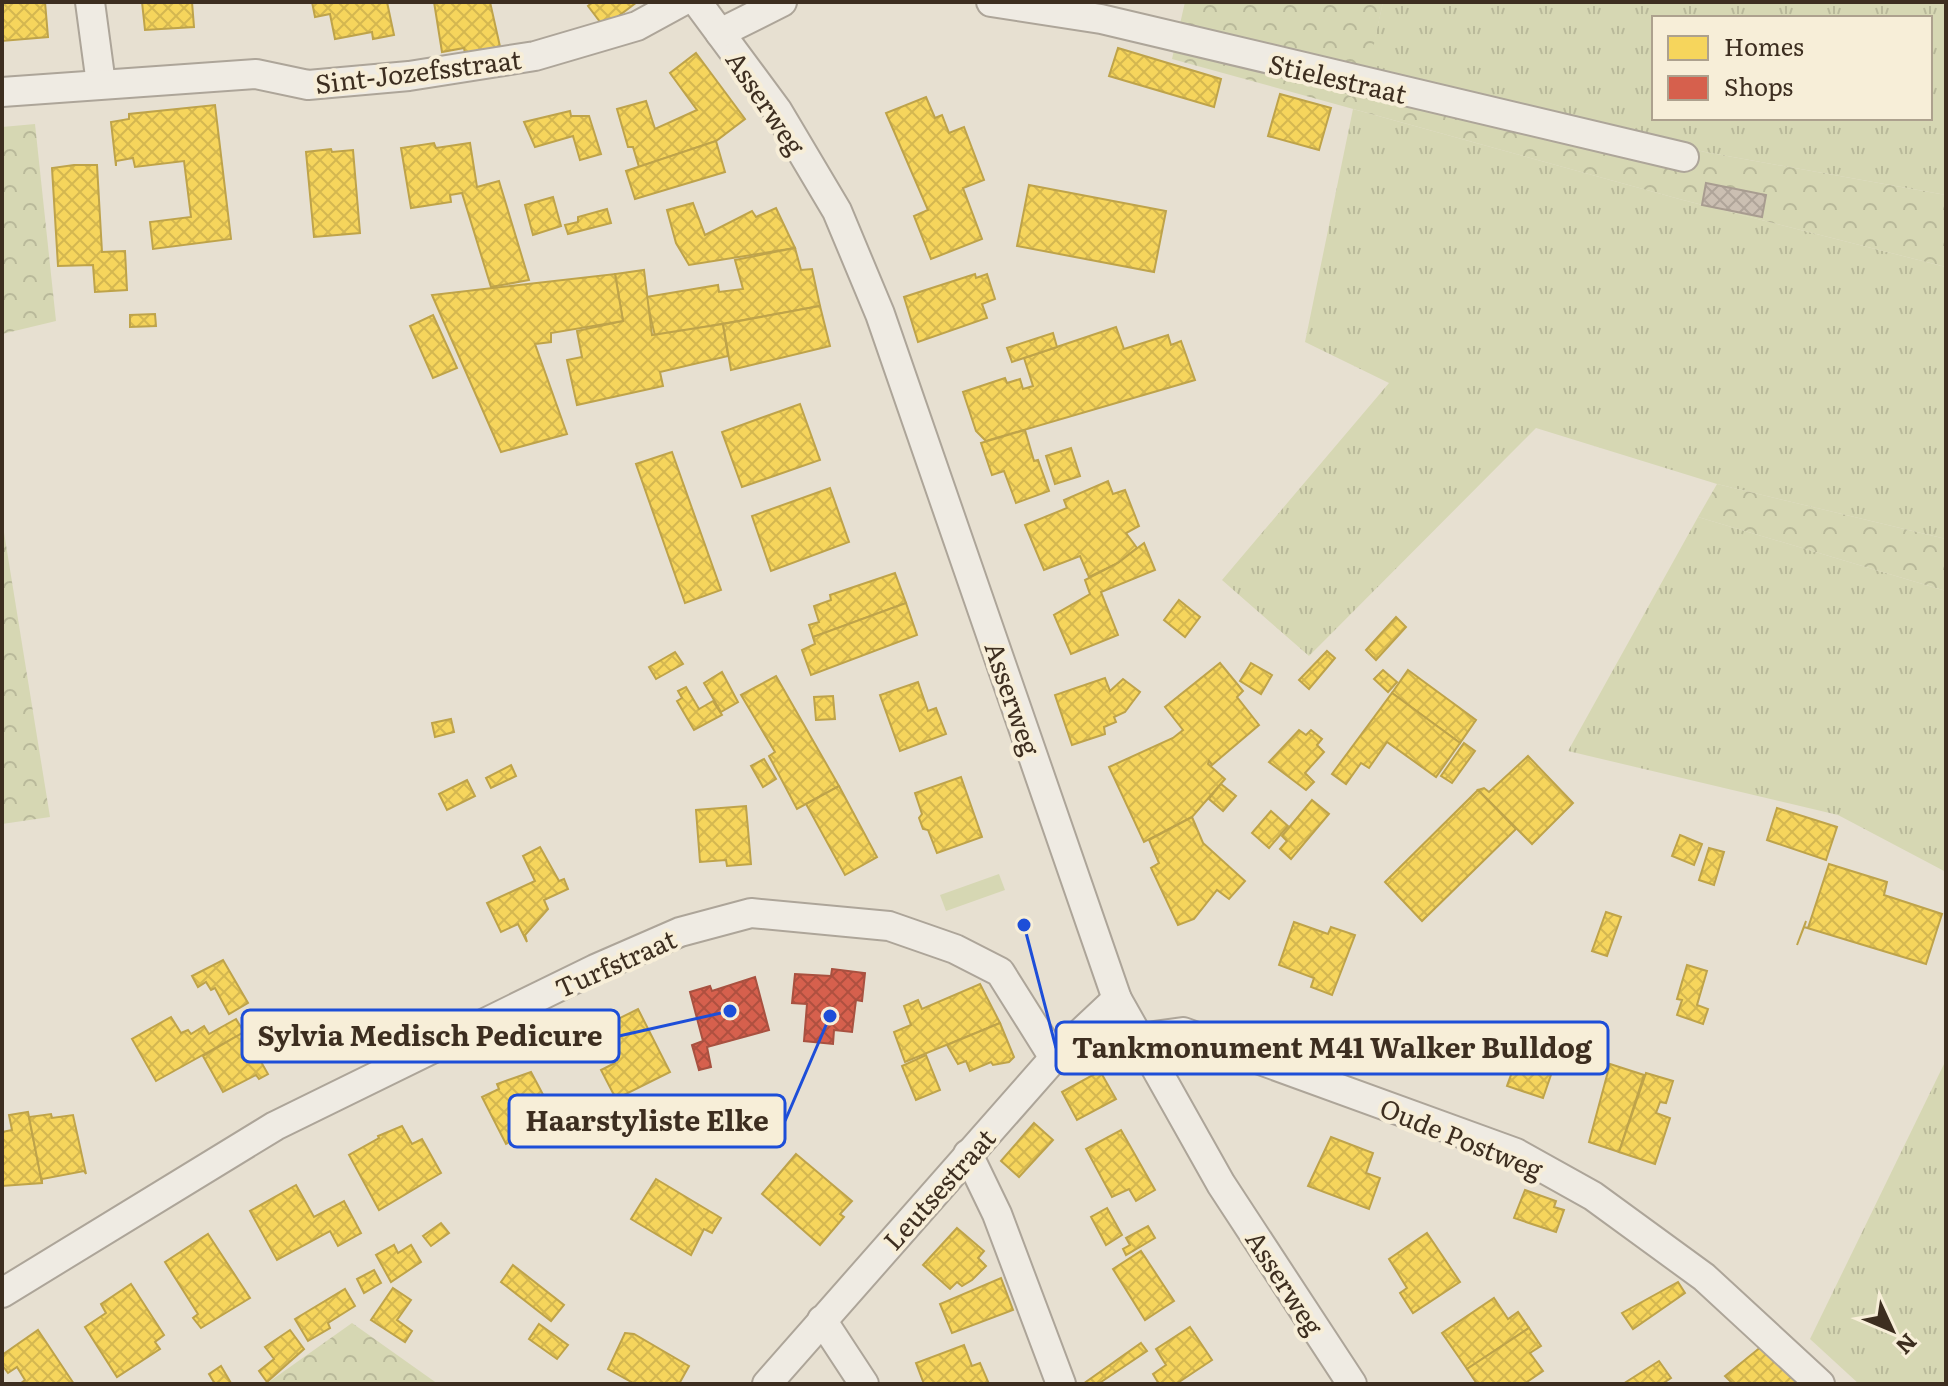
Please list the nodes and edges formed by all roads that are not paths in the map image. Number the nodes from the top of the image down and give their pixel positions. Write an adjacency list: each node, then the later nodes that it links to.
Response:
1 (90, 2): 7 (street)
2 (681, 2): 7 (street, Sint-Jozefsstraat)
3 (697, 2): 6 (street, Asserweg)
4 (782, 2): 6 (street)
5 (991, 2): 9 (street, Stielestraat)
6 (720, 33): 10 (street, Asserweg)
7 (101, 84): 8 (street, Sint-Jozefsstraat)
8 (2, 92)
9 (1684, 157)
10 (1117, 999): 11 (street, Asserweg); 12 (street, Leutsestraat)
11 (1139, 1038): 19 (street, Asserweg); 20 (street, Oude Postweg)
12 (1054, 1058): 13 (street, Leutsestraat); 14 (street, Turfstraat)
13 (968, 1154): 15 (street, Leutsestraat); 18 (street)
14 (2, 1293)
15 (822, 1320): 16 (street, Leutsestraat); 17 (street)
16 (767, 1384)
17 (864, 1384)
18 (1061, 1384)
19 (1352, 1384)
20 (1820, 1384)

